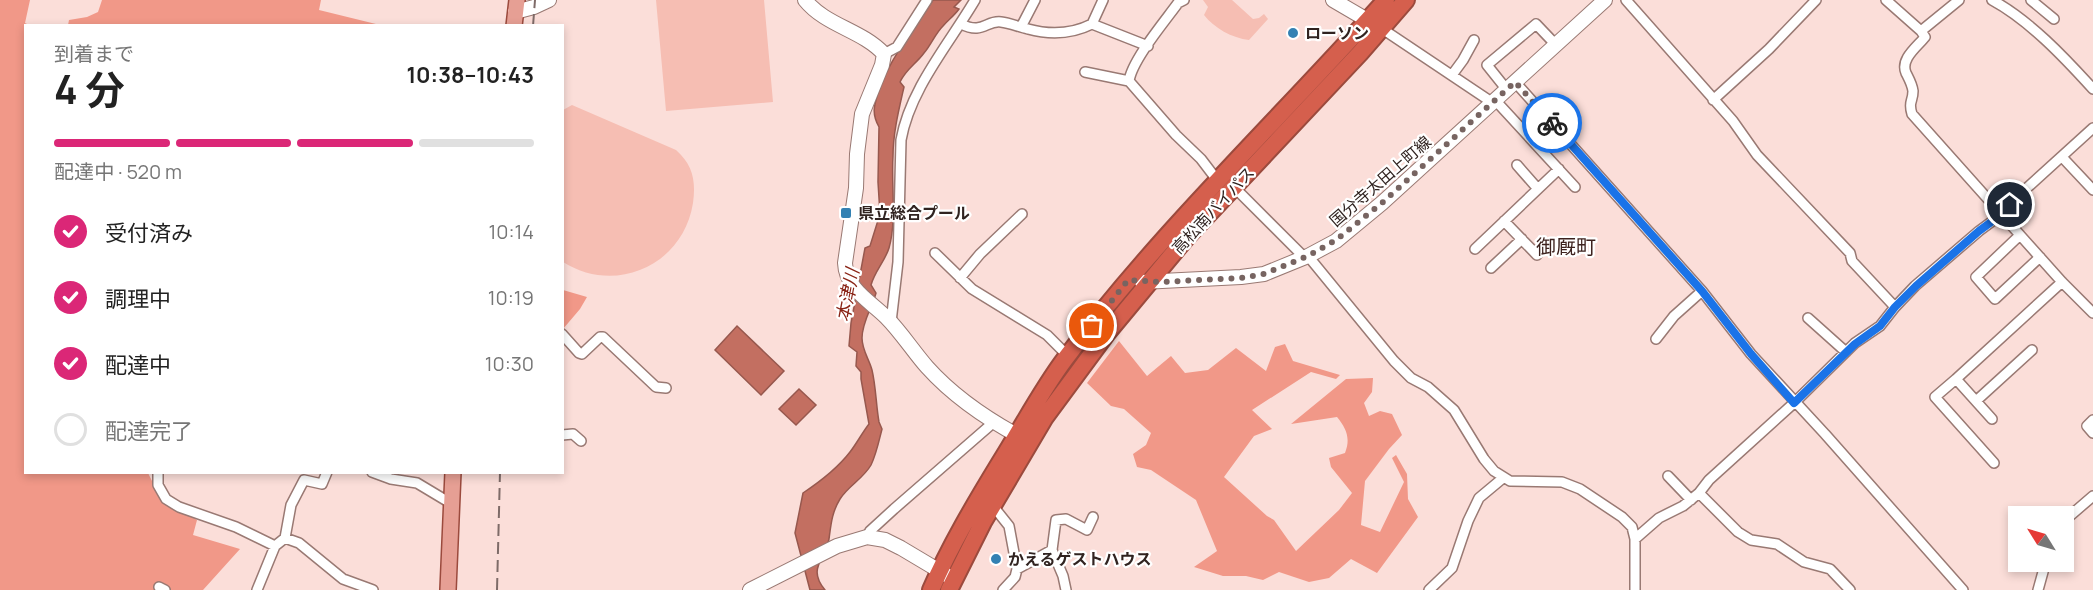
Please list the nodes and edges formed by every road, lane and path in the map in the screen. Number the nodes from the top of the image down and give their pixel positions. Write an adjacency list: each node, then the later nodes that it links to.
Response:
1 (549, 0): 18 (main road)
2 (805, 0): 28 (main road)
3 (927, 0): 28 (street)
4 (975, 0): 20 (street)
5 (1035, 0): 23 (street)
6 (1103, 0): 21 (street)
7 (1333, 0): 22 (main road)
8 (1386, 0): 22 (highway, 高松南バイパス)
9 (1406, 0): 22 (highway, 高松南バイパス)
10 (1605, 0): 26 (main road, 国分寺太田上町線)
11 (1626, 0): 34 (street)
12 (1816, 0): 34 (street)
13 (1886, 0): 24 (street)
14 (1959, 0): 24 (street)
15 (1992, 0): 33 (street)
16 (1179, 1): 27 (street)
17 (2033, 1): 19 (street)
18 (515, 12)
19 (2054, 19)
20 (961, 24): 23 (street); 64 (street)
21 (1092, 24): 23 (street); 27 (street)
22 (1374, 25): 30 (street); 40 (highway, 高松南バイパス); 41 (highway, 高松南バイパス)
23 (1021, 27)
24 (1921, 31): 46 (street)
25 (1474, 40): 30 (street)
26 (1556, 45): 32 (main road, 国分寺太田上町線); 32 (street)
27 (1148, 46): 31 (street)
28 (884, 54): 64 (main road)
29 (1085, 72): 31 (street)
30 (1452, 75): 35 (street)
31 (1129, 81): 40 (street)
32 (1511, 86): 35 (main road, 国分寺太田上町線); 60 (street)
33 (2093, 89)
34 (1713, 100): 61 (street)
35 (1494, 101): 39 (street); 53 (main road, 国分寺太田上町線)
36 (2093, 128): 37 (street)
37 (2062, 157): 44 (street); 46 (street)
38 (1517, 165): 43 (street)
39 (1559, 170): 42 (street); 43 (street)
40 (1217, 180): 57 (highway, 高松南バイパス)
41 (1234, 186): 53 (street); 58 (highway, 高松南バイパス)
42 (1575, 187)
43 (1538, 189): 47 (street)
44 (2093, 190)
45 (1022, 214): 56 (street)
46 (2002, 214): 48 (street); 61 (street)
47 (1504, 221): 49 (street); 50 (street)
48 (2020, 235): 54 (street); 54 (street)
49 (1522, 239): 52 (street); 55 (street)
50 (1475, 249)
51 (935, 253): 56 (street)
52 (1537, 255)
53 (1306, 257): 58 (main road, 国分寺太田上町線); 88 (street)
54 (2040, 257): 59 (street)
55 (1491, 268)
56 (960, 278): 69 (street)
57 (1128, 280): 58 (main road, 国分寺太田上町線); 69 (highway, 高松南バイパス)
58 (1148, 282): 79 (highway, 高松南バイパス)
59 (2062, 282): 62 (street); 70 (street)
60 (1702, 291): 66 (street); 73 (street)
61 (1895, 307): 68 (street)
62 (2093, 314)
63 (1808, 318): 68 (street)
64 (887, 319): 76 (main road)
65 (564, 336): 71 (street)
66 (1656, 339)
67 (2032, 350): 72 (street)
68 (1846, 352): 73 (street)
69 (1068, 356): 79 (highway, 高松南バイパス)
70 (1956, 379): 72 (street); 81 (street)
71 (666, 388)
72 (1976, 401): 74 (street)
73 (1794, 403): 89 (street); 114 (street)
74 (1992, 419)
75 (2093, 420): 77 (street)
76 (994, 422): 79 (main road); 96 (street)
77 (2093, 433)
78 (564, 435): 80 (street)
79 (1024, 439): 93 (highway, 高松南バイパス); 103 (highway, 高松南バイパス)
80 (581, 441)
81 (1994, 463)
82 (158, 474): 99 (street)
83 (326, 474): 97 (street)
84 (377, 474): 86 (street)
85 (453, 474): 92 (main road)
86 (398, 476): 92 (street)
87 (1668, 476): 91 (street)
88 (1503, 478): 98 (street); 111 (street)
89 (1699, 493): 91 (street); 113 (street)
90 (2092, 498): 94 (street)
91 (1690, 500): 98 (street)
92 (452, 504): 106 (main road)
93 (993, 506): 101 (street); 103 (highway, 高松南バイパス)
94 (2074, 513)
95 (1093, 517): 100 (street)
96 (867, 537): 103 (main road); 107 (main road)
97 (285, 538): 99 (street); 105 (street)
98 (1635, 539): 112 (street)
99 (275, 546): 104 (street)
100 (1052, 550): 101 (street); 110 (street)
101 (1017, 570): 109 (street)
102 (2043, 572): 115 (street)
103 (947, 580): 108 (highway, 高松南バイパス)
104 (257, 590)
105 (373, 590)
106 (448, 590)
107 (750, 590)
108 (931, 590)
109 (1003, 590)
110 (1066, 590)
111 (1429, 590)
112 (1635, 590)
113 (1850, 590)
114 (1963, 590)
115 (2038, 590)

